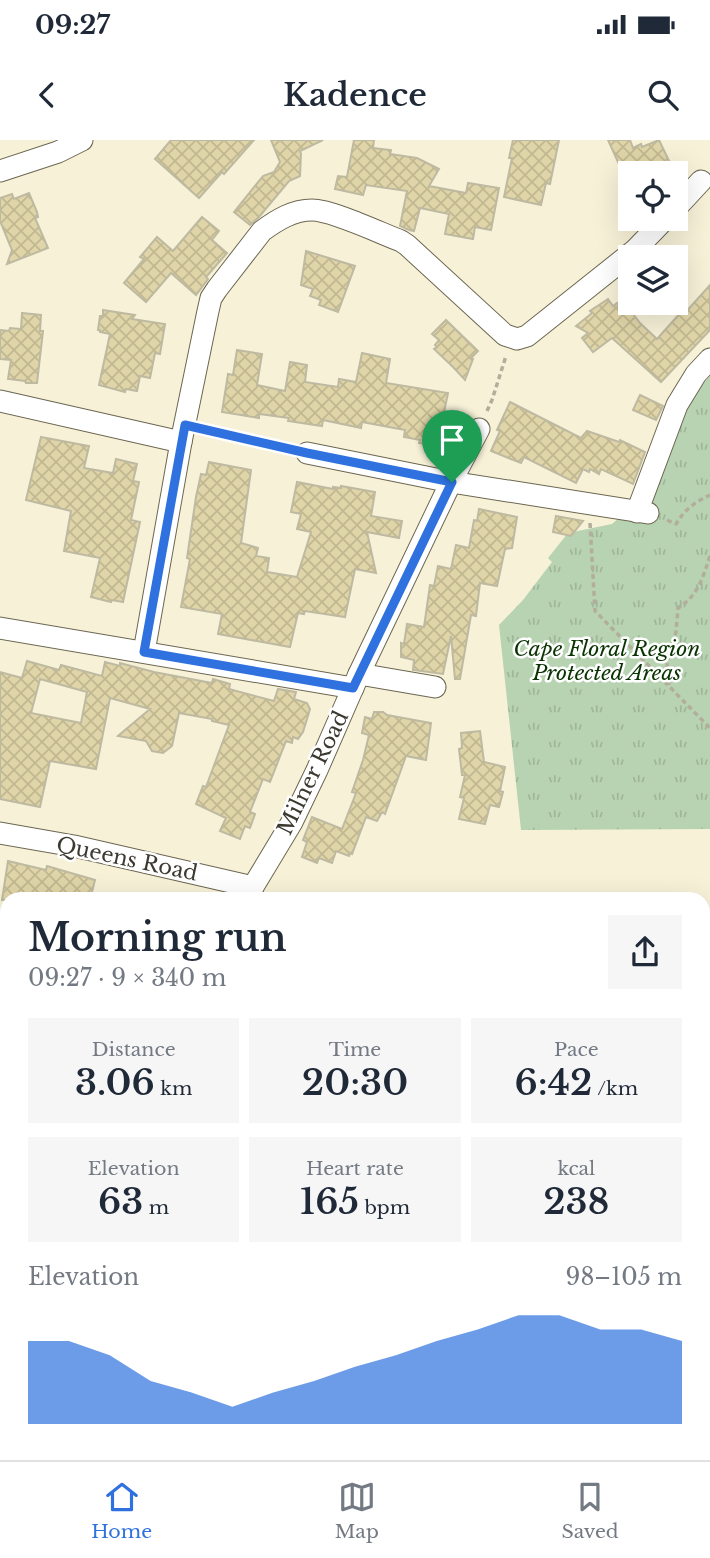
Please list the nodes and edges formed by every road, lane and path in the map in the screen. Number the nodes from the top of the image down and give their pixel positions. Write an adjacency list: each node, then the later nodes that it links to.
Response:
1 (82, 140): 2 (street)
2 (0, 170)
3 (701, 181): 4 (street)
4 (688, 195)
5 (653, 231): 6 (street)
6 (511, 338): 9 (path); 10 (street)
7 (710, 359): 15 (street)
8 (0, 401): 10 (street)
9 (479, 429): 12 (street, Milner Road)
10 (183, 434): 11 (path); 18 (street)
11 (307, 453): 12 (street)
12 (452, 482): 14 (street); 19 (street, Milner Road)
13 (710, 495): 15 (path)
14 (589, 503): 15 (street); 20 (path)
15 (643, 512)
16 (710, 556): 20 (path)
17 (0, 628): 18 (street)
18 (144, 652): 19 (street)
19 (356, 681): 21 (street); 25 (street, Milner Road)
20 (669, 686): 22 (path)
21 (435, 687)
22 (710, 728)
23 (0, 833): 24 (street, Queens Road)
24 (245, 892)
25 (250, 892)

